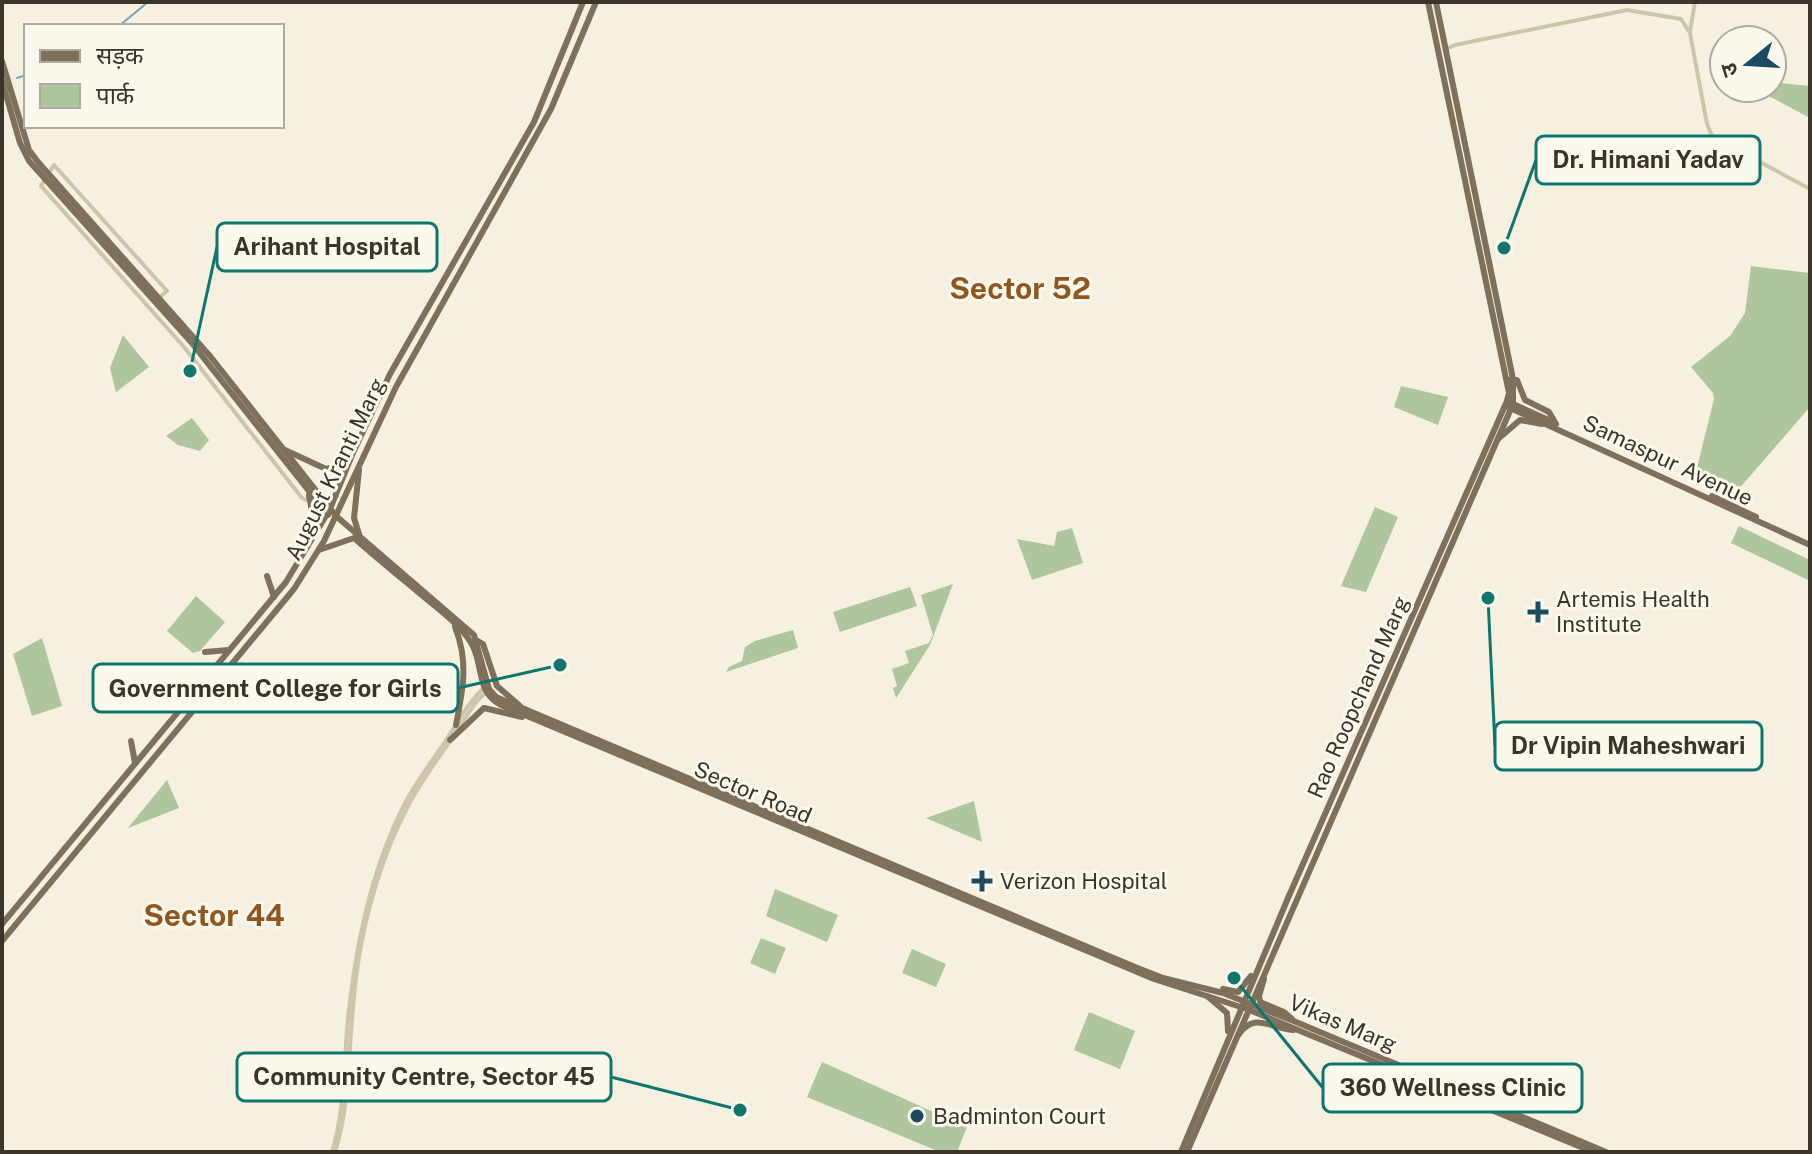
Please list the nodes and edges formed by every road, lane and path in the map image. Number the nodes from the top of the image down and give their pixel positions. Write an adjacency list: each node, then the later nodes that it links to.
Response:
1 (583, 2): 22 (main road, August Kranti Marg)
2 (596, 2): 21 (main road, August Kranti Marg)
3 (1428, 2): 8 (main road, Rao Roopchand Marg)
4 (1436, 2): 7 (main road, Rao Roopchand Marg)
5 (1695, 2): 6 (street)
6 (1690, 33): 7 (street); 12 (street)
7 (1446, 50): 8 (street); 14 (main road, Rao Roopchand Marg)
8 (1438, 56): 14 (main road, Rao Roopchand Marg)
9 (2, 61): 11 (main road)
10 (2, 81): 11 (main road)
11 (47, 177): 13 (main road); 13 (street); 23 (main road); 24 (street)
12 (1810, 189)
13 (160, 297): 19 (main road)
14 (1511, 380): 15 (main road, Rao Roopchand Marg); 17 (main road)
15 (1509, 404): 16 (main road, Samaspur Avenue); 17 (main road, Samaspur Avenue); 18 (main road, Rao Roopchand Marg); 25 (main road, Rao Roopchand Marg)
16 (1546, 424): 18 (main road); 20 (main road, Samaspur Avenue)
17 (1556, 424): 20 (main road, Samaspur Avenue)
18 (1497, 440): 25 (main road, Rao Roopchand Marg)
19 (282, 448): 22 (main road); 26 (main road)
20 (1621, 456): 29 (main road, Samaspur Avenue)
21 (360, 462): 27 (main road, August Kranti Marg); 28 (main road)
22 (349, 464): 26 (main road, August Kranti Marg)
23 (309, 493): 24 (main road); 26 (main road)
24 (311, 502): 30 (main road)
25 (1464, 508): 48 (main road, Rao Roopchand Marg)
26 (329, 512): 27 (main road); 30 (main road, August Kranti Marg)
27 (335, 518): 28 (main road); 31 (main road, August Kranti Marg)
28 (363, 540): 35 (main road)
29 (1810, 544)
30 (308, 546): 33 (main road, August Kranti Marg)
31 (319, 550): 34 (main road); 45 (main road, August Kranti Marg)
32 (267, 576): 33 (main road)
33 (274, 597): 36 (main road, August Kranti Marg)
34 (453, 622): 38 (main road); 40 (main road)
35 (476, 640): 38 (main road); 39 (main road)
36 (230, 650): 37 (main road); 43 (main road, August Kranti Marg)
37 (205, 652)
38 (486, 688): 39 (main road, Sector Road); 40 (street); 41 (street)
39 (524, 712): 41 (main road); 49 (main road, Sector Road)
40 (456, 725): 54 (street)
41 (450, 740): 54 (street)
42 (131, 741): 43 (main road)
43 (135, 763): 44 (main road, August Kranti Marg)
44 (114, 789): 45 (main road); 46 (main road, August Kranti Marg)
45 (122, 796): 47 (main road, August Kranti Marg)
46 (2, 924)
47 (2, 941)
48 (1262, 967): 49 (main road); 50 (main road, Rao Roopchand Marg); 51 (main road)
49 (1206, 991): 50 (main road, Sector Road); 53 (main road)
50 (1245, 1005): 51 (main road, Vikas Marg); 52 (main road, Vikas Marg); 53 (main road, Rao Roopchand Marg)
51 (1294, 1021): 57 (main road, Vikas Marg)
52 (1297, 1030): 53 (main road); 56 (main road, Vikas Marg)
53 (1230, 1042): 55 (main road, Rao Roopchand Marg)
54 (334, 1152)
55 (1184, 1152)
56 (1593, 1152)
57 (1606, 1152)

